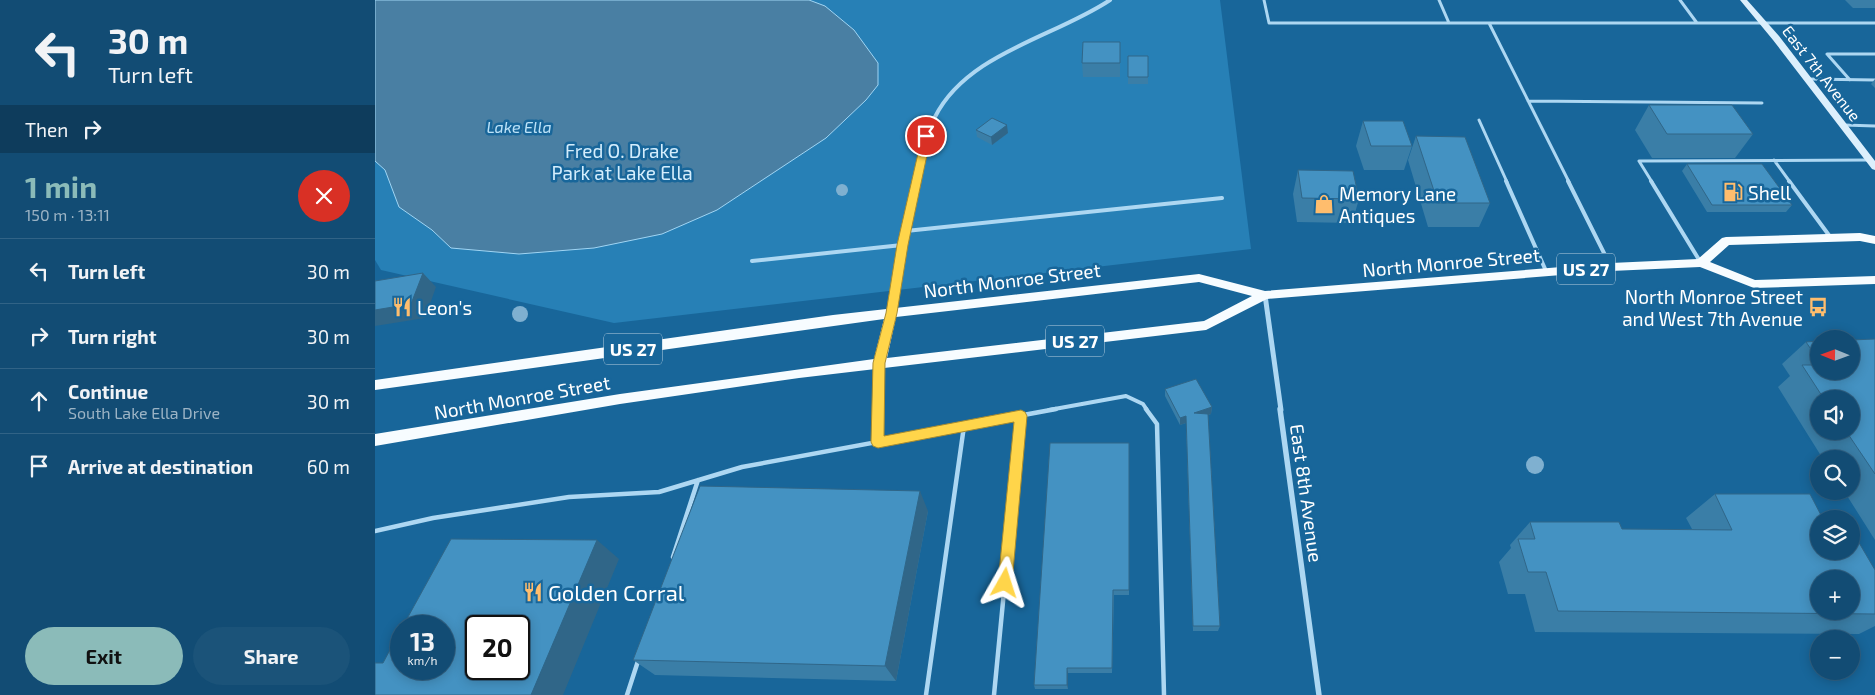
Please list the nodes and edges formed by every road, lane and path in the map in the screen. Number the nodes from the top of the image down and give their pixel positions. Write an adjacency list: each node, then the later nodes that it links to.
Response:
1 (1110, 0): 24 (street)
2 (1264, 0): 7 (lane)
3 (1439, 0): 7 (lane)
4 (1680, 0): 9 (lane)
5 (1743, 0): 10 (street, East 7th Avenue)
6 (1875, 22): 10 (lane)
7 (1449, 23): 8 (lane)
8 (1489, 23): 9 (lane); 15 (lane)
9 (1697, 23): 10 (lane)
10 (1763, 23): 12 (street, East 7th Avenue)
11 (1875, 54): 13 (lane)
12 (1808, 79): 13 (lane); 18 (street, East 7th Avenue)
13 (1850, 80): 14 (lane)
14 (1875, 80)
15 (1528, 101): 16 (lane); 30 (lane)
16 (1762, 103)
17 (1479, 120): 31 (lane)
18 (1844, 125): 19 (lane); 21 (street, East 7th Avenue)
19 (1875, 126)
20 (1774, 160): 21 (lane); 25 (lane); 29 (lane)
21 (1869, 160): 22 (street, East 7th Avenue)
22 (1875, 167)
23 (1222, 198): 24 (lane)
24 (905, 231): 27 (street)
25 (1831, 238): 26 (main road); 29 (main road)
26 (1875, 240)
27 (902, 245): 28 (lane); 34 (street)
28 (752, 261)
29 (1701, 263): 30 (main road, North Monroe Street / US 27); 32 (main road, North Monroe Street / US 27)
30 (1611, 267): 31 (main road, North Monroe Street / US 27)
31 (1546, 273): 33 (main road, North Monroe Street / US 27)
32 (1875, 280)
33 (1265, 295): 34 (main road, North Monroe Street / US 27); 35 (main road, North Monroe Street / US 27); 49 (street, East 8th Avenue)
34 (891, 313): 35 (main road); 36 (main road, North Monroe Street / US 27)
35 (879, 363): 39 (main road, North Monroe Street / US 27); 40 (lane)
36 (375, 385)
37 (1021, 416): 38 (lane); 47 (lane); 48 (lane)
38 (964, 426): 40 (lane); 46 (lane)
39 (375, 440)
40 (878, 442): 41 (lane)
41 (698, 480): 42 (lane); 43 (lane)
42 (375, 531)
43 (670, 564)
44 (642, 648): 45 (lane)
45 (627, 695)
46 (927, 695)
47 (994, 695)
48 (1164, 695)
49 (1319, 695)

